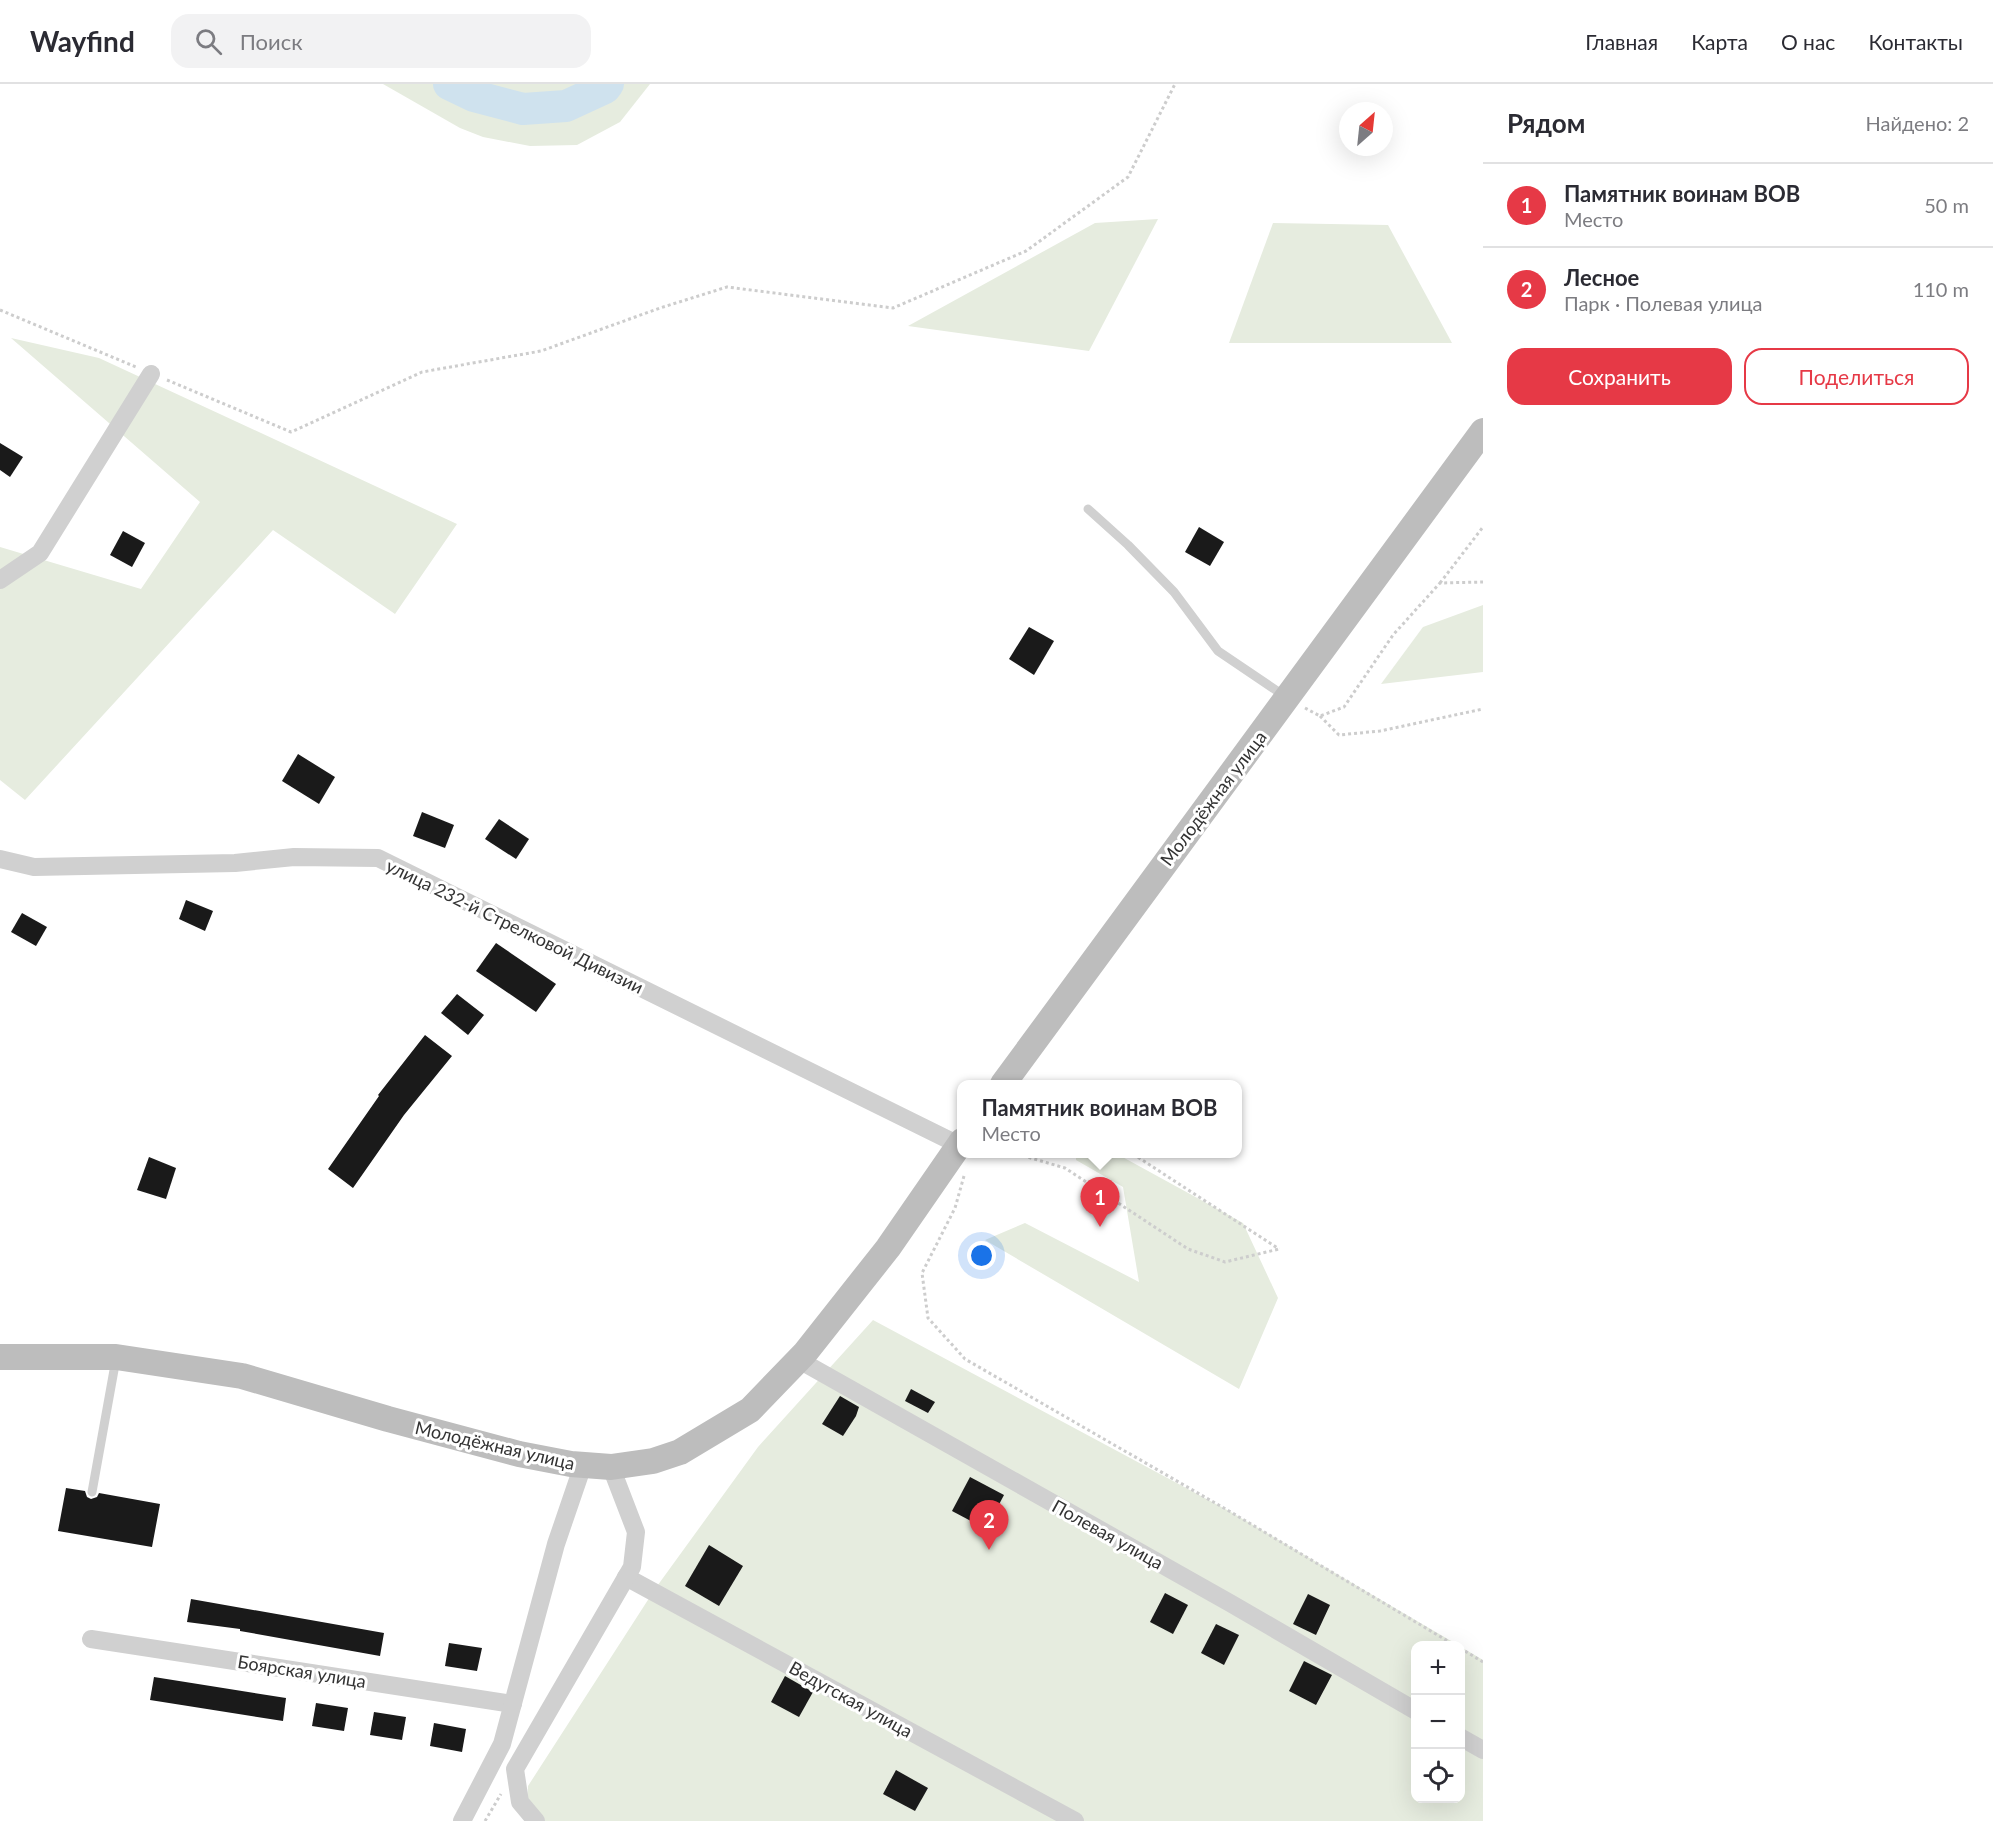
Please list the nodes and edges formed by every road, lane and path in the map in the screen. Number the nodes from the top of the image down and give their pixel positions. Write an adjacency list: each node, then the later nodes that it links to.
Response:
1 (1175, 84): 3 (path)
2 (0, 310): 3 (path)
3 (152, 374): 7 (street)
4 (1483, 431): 10 (main road, Молодёжная улица)
5 (1088, 509): 10 (lane)
6 (1483, 527): 9 (path)
7 (0, 580)
8 (1483, 582): 9 (path)
9 (1440, 584): 12 (path)
10 (1288, 698): 12 (path); 14 (main road, Молодёжная улица)
11 (1483, 709): 12 (path)
12 (1320, 716)
13 (0, 859): 15 (street, улица 232-й Стрелковой Дивизии)
14 (1006, 1080)
15 (957, 1142)
16 (957, 1147): 22 (main road, Молодёжная улица)
17 (962, 1158): 28 (path)
18 (1031, 1158): 19 (path)
19 (1139, 1158)
20 (0, 1357): 21 (main road, Молодёжная улица)
21 (116, 1357): 23 (main road, Молодёжная улица); 25 (lane)
22 (799, 1360): 24 (main road, Молодёжная улица); 32 (street, Полевая улица)
23 (583, 1465): 24 (main road, Молодёжная улица); 31 (street)
24 (611, 1467): 26 (street)
25 (92, 1492)
26 (626, 1577): 36 (street); 37 (street, Ведугская улица)
27 (91, 1639): 31 (street, Боярская улица)
28 (1448, 1641)
29 (1465, 1651): 30 (path)
30 (1483, 1662)
31 (513, 1704): 35 (street)
32 (1411, 1708)
33 (1465, 1739): 34 (street)
34 (1483, 1750)
35 (462, 1821)
36 (536, 1821)
37 (1076, 1821)

